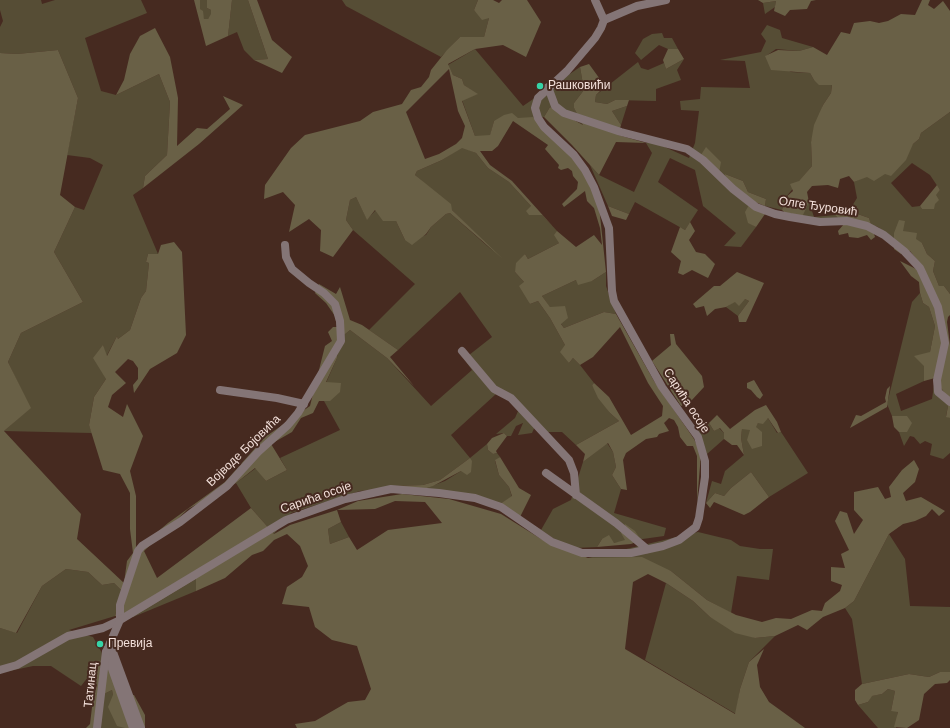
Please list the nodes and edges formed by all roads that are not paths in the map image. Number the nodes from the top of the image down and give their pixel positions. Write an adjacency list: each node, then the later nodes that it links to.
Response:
1 (596, 0): 3 (street)
2 (666, 0): 3 (street)
3 (604, 20): 4 (street, Сарића осоје)
4 (548, 87): 8 (street, Олге Ђуровић); 12 (street, Сарића осоје)
5 (285, 245): 9 (street, Војводе Бојовића)
6 (462, 351): 11 (street)
7 (220, 390): 9 (street, Војводе Бојовића)
8 (950, 402)
9 (304, 404): 13 (street, Војводе Бојовића)
10 (546, 473): 11 (street)
11 (576, 495): 12 (street)
12 (647, 549): 13 (street, Сарића осоје)
13 (120, 620): 14 (street); 15 (street, Сарића осоје)
14 (108, 648): 16 (street, Татинац); 17 (street); 18 (street)
15 (0, 670)
16 (97, 728)
17 (133, 728)
18 (140, 728)

